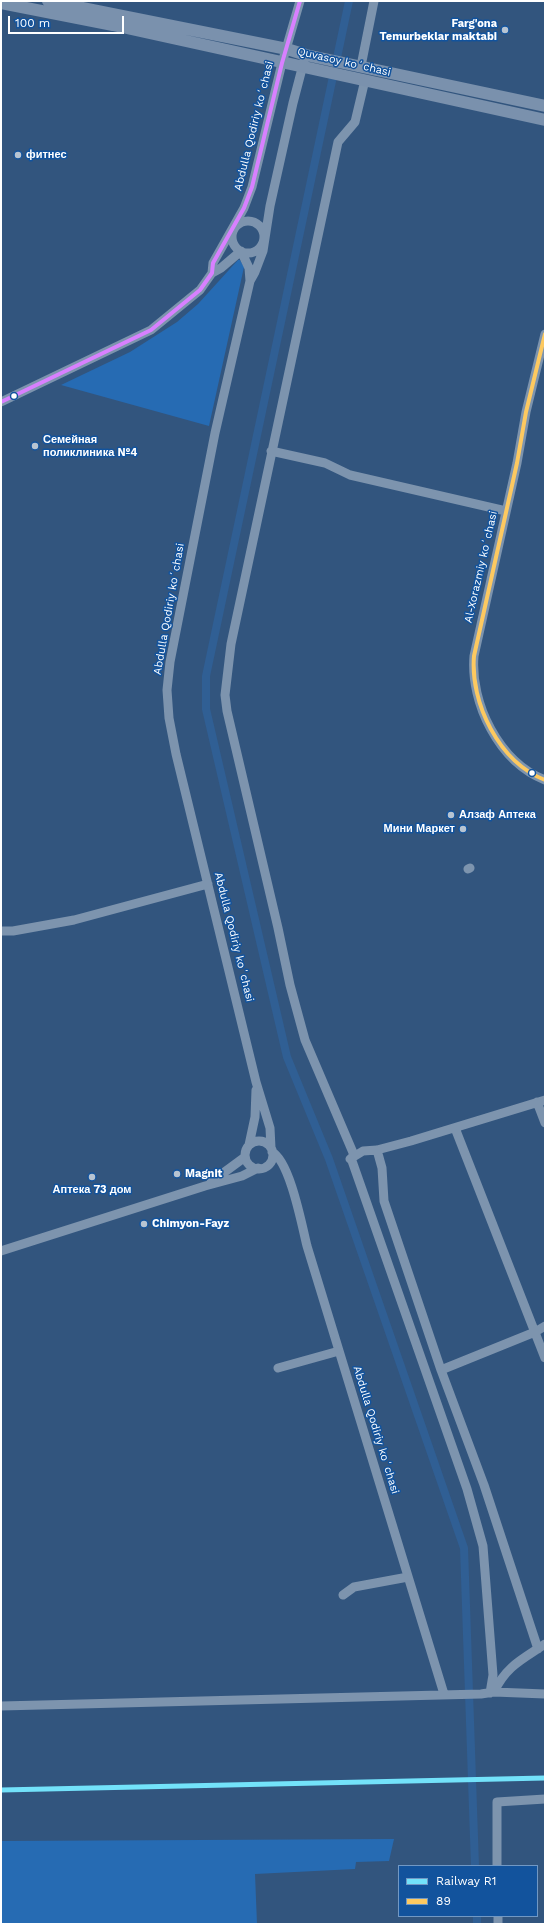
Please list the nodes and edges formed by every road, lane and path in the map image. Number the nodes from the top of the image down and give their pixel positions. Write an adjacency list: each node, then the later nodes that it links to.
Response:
1 (48, 1): 5 (main road, Quvasoy koʻchasi)
2 (300, 1): 5 (street, Abdulla Qodiriy koʻchasi)
3 (374, 1): 8 (street)
4 (1, 3): 7 (main road, Quvasoy koʻchasi)
5 (287, 49): 6 (main road, Quvasoy koʻchasi); 7 (street, Abdulla Qodiriy koʻchasi)
6 (306, 55): 8 (main road, Quvasoy koʻchasi); 9 (street, Abdulla Qodiriy koʻchasi)
7 (282, 63): 9 (main road, Quvasoy koʻchasi); 13 (street, Abdulla Qodiriy koʻchasi)
8 (357, 65): 11 (main road, Quvasoy koʻchasi)
9 (303, 68): 10 (main road, Quvasoy koʻchasi); 14 (street, Abdulla Qodiriy koʻchasi)
10 (359, 79): 12 (main road, Quvasoy koʻchasi); 20 (street)
11 (545, 106)
12 (545, 120)
13 (233, 229): 14 (street); 15 (street); 16 (street, Abdulla Qodiriy koʻchasi)
14 (265, 238): 15 (street); 17 (street, Abdulla Qodiriy koʻchasi)
15 (241, 251): 16 (street, Abdulla Qodiriy koʻchasi); 17 (street, Abdulla Qodiriy koʻchasi)
16 (212, 273): 19 (street, Abdulla Qodiriy koʻchasi)
17 (250, 280): 23 (street, Abdulla Qodiriy koʻchasi)
18 (545, 334): 21 (street, Al-Xorazmiy koʻchasi)
19 (1, 402)
20 (271, 451): 21 (street); 33 (street)
21 (506, 511): 22 (street, Al-Xorazmiy koʻchasi)
22 (545, 780)
23 (208, 884): 24 (street); 25 (street, Abdulla Qodiriy koʻchasi)
24 (1, 931)
25 (256, 1082): 29 (street, Abdulla Qodiriy koʻchasi); 30 (street, Abdulla Qodiriy koʻchasi)
26 (541, 1101): 27 (street); 28 (street)
27 (545, 1123)
28 (455, 1128): 31 (street); 39 (street)
29 (249, 1145): 30 (street); 32 (street, Abdulla Qodiriy koʻchasi)
30 (272, 1150): 34 (street, Abdulla Qodiriy koʻchasi); 35 (street, Abdulla Qodiriy koʻchasi)
31 (377, 1150): 33 (street); 43 (street)
32 (245, 1157): 34 (street); 36 (street)
33 (351, 1158): 47 (street)
34 (261, 1168): 35 (street); 36 (street)
35 (287, 1173): 40 (street, Abdulla Qodiriy koʻchasi)
36 (207, 1185): 37 (street)
37 (1, 1251)
38 (545, 1326): 39 (street)
39 (535, 1332): 41 (street); 43 (street)
40 (339, 1351): 42 (street); 44 (street, Abdulla Qodiriy koʻchasi)
41 (545, 1358)
42 (278, 1368)
43 (441, 1370): 46 (street)
44 (408, 1578): 45 (street); 48 (street, Abdulla Qodiriy koʻchasi)
45 (343, 1595)
46 (541, 1646): 47 (street)
47 (488, 1693): 48 (street); 49 (street)
48 (444, 1694): 50 (street)
49 (545, 1694)
50 (1, 1706)
51 (545, 1799): 52 (street)
52 (498, 1865)

